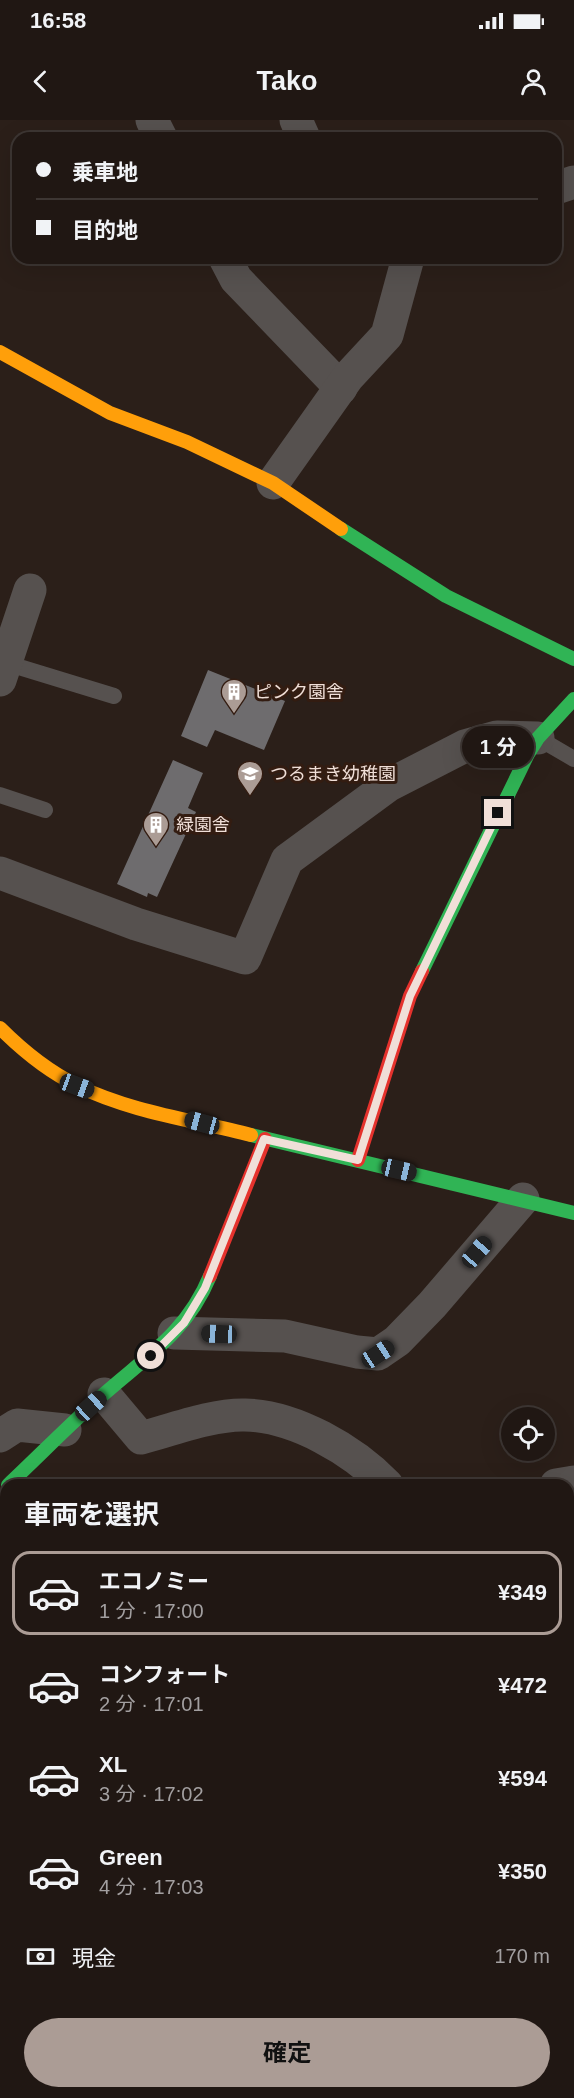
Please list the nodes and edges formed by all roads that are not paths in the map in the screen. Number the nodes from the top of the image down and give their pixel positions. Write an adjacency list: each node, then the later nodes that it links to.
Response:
1 (228, 264): 4 (street)
2 (406, 264): 4 (street)
3 (0, 352): 5 (street)
4 (341, 388): 5 (street)
5 (273, 483): 7 (street)
6 (30, 590): 8 (street)
7 (574, 659)
8 (3, 672): 9 (lane)
9 (114, 696)
10 (574, 699): 11 (street)
11 (538, 738): 12 (lane); 15 (street); 18 (street)
12 (574, 759)
13 (0, 795): 14 (lane)
14 (45, 810)
15 (0, 873)
16 (0, 1028): 17 (street)
17 (264, 1139): 18 (street); 21 (street)
18 (358, 1160): 19 (street)
19 (523, 1199): 20 (street); 21 (street)
20 (574, 1213)
21 (174, 1333): 22 (street)
22 (104, 1394): 23 (street); 26 (street)
23 (65, 1430): 24 (street); 25 (street)
24 (0, 1436)
25 (14, 1479)
26 (381, 1479)

